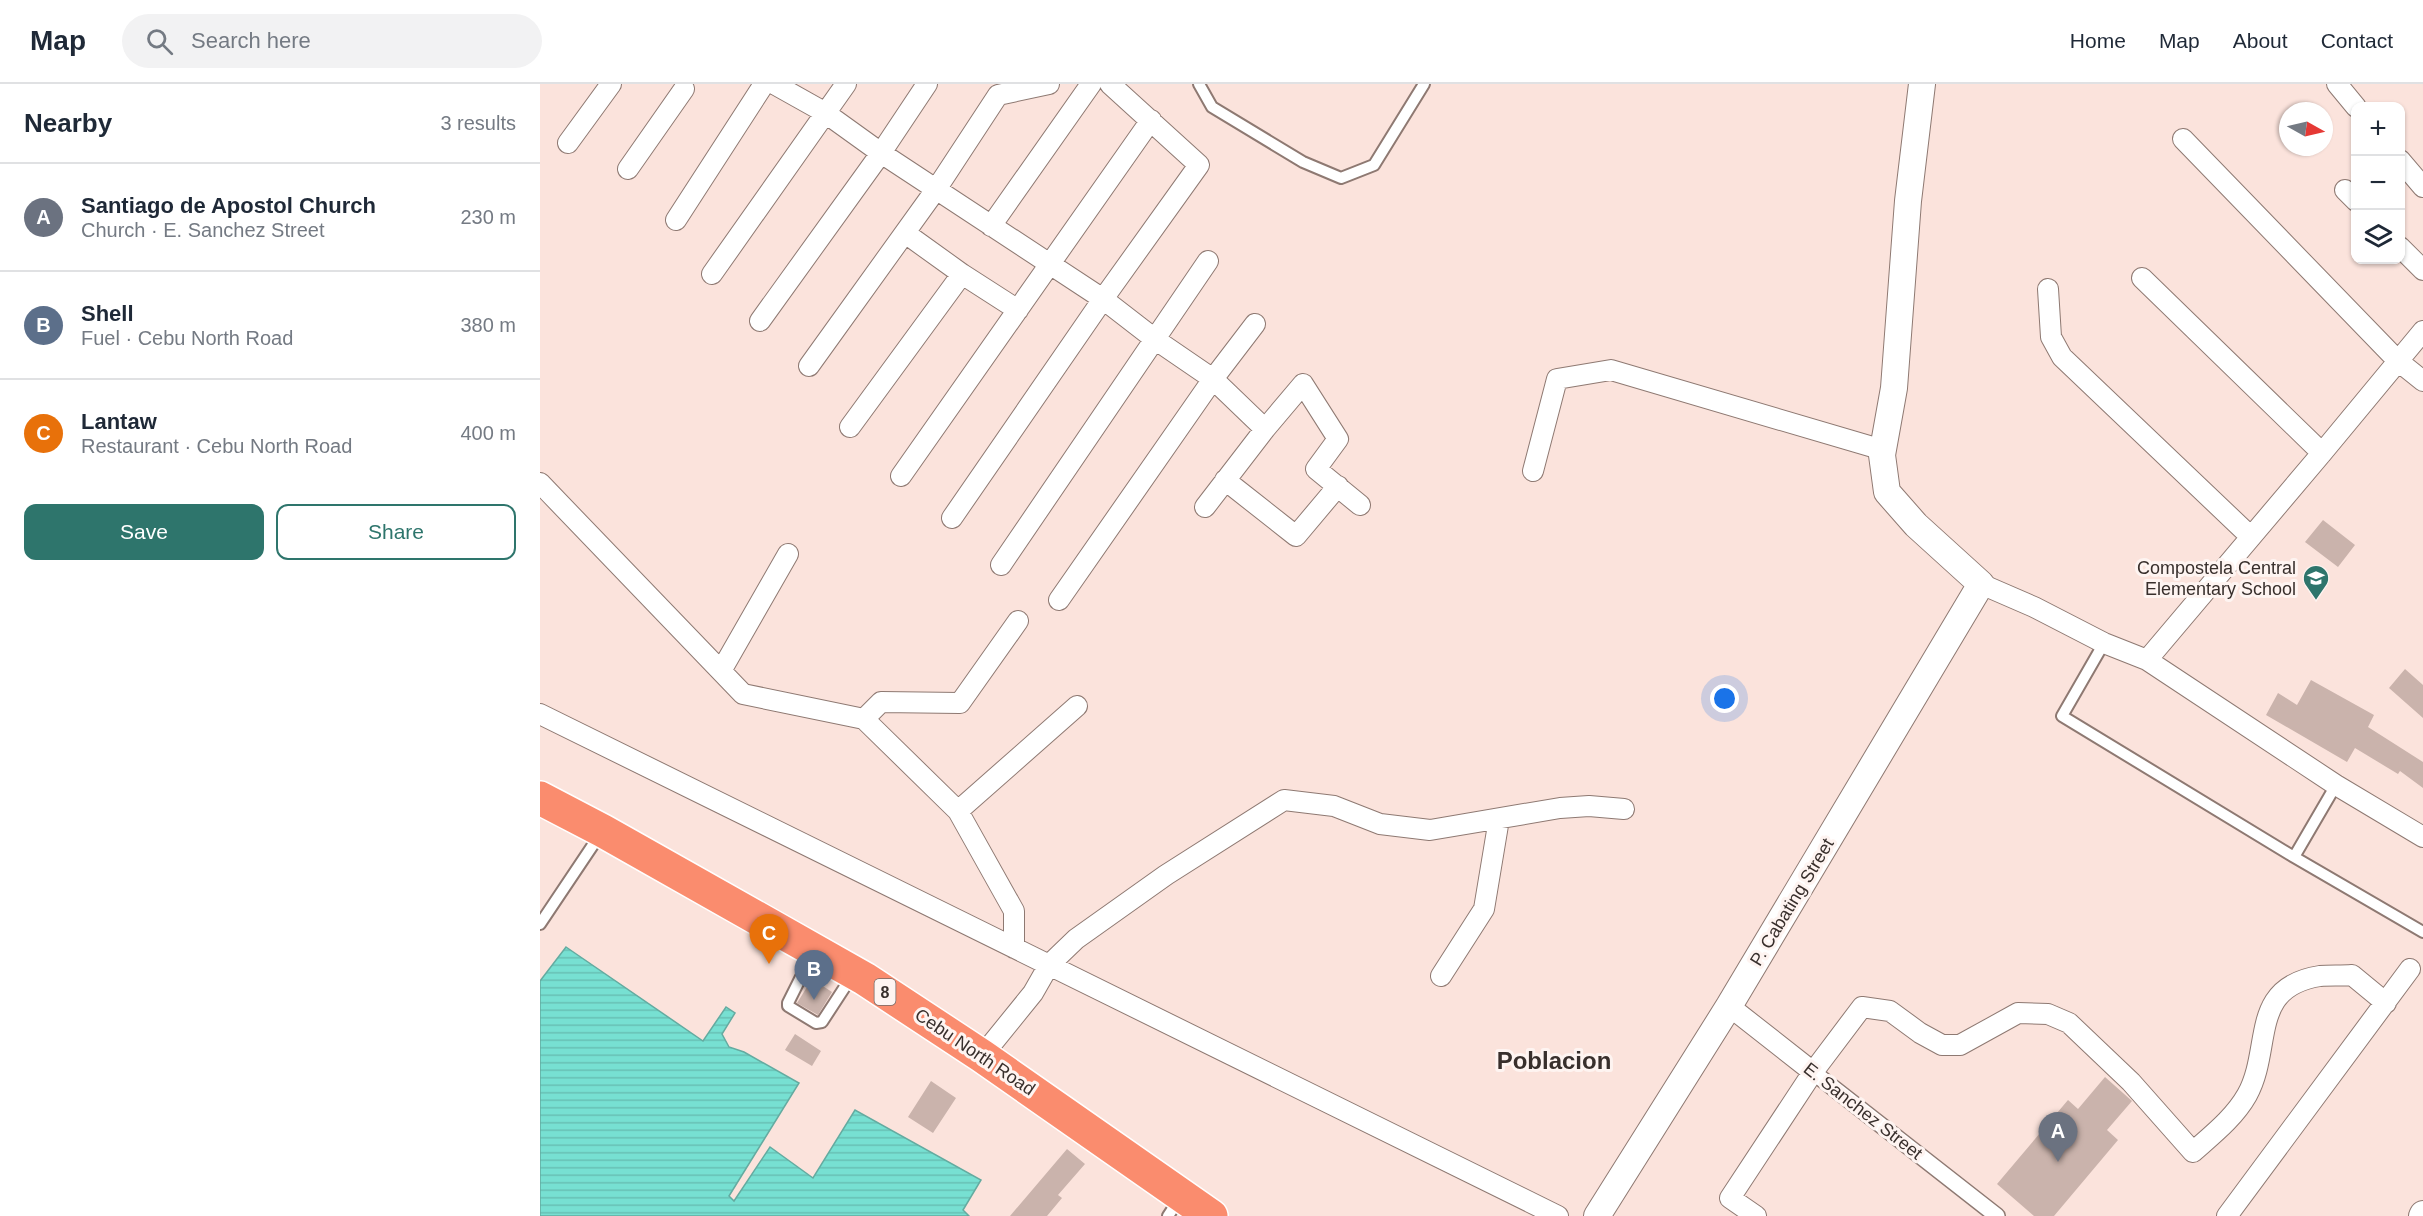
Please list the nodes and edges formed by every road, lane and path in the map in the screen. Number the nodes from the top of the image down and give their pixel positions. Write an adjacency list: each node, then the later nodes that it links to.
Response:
1 (611, 84): 18 (street)
2 (764, 84): 24 (street)
3 (774, 84): 15 (street)
4 (846, 84): 15 (street)
5 (927, 84): 19 (street)
6 (1049, 84): 23 (street)
7 (1091, 84): 25 (street)
8 (1110, 84): 16 (street)
9 (1199, 84): 10 (lane)
10 (1424, 84)
11 (1922, 84): 47 (street)
12 (2337, 84): 14 (street)
13 (682, 86): 21 (street)
14 (2351, 102)
15 (824, 112): 19 (street); 31 (street)
16 (1151, 120): 29 (street); 35 (street)
17 (2183, 139): 41 (street)
18 (568, 143)
19 (881, 153): 23 (street); 37 (street)
20 (2405, 166): 22 (street)
21 (628, 169)
22 (2423, 187)
23 (937, 188): 25 (street); 26 (street)
24 (676, 220)
25 (991, 226): 29 (street)
26 (905, 233): 32 (street); 42 (street)
27 (2405, 252): 30 (street)
28 (1208, 261): 40 (street)
29 (1051, 263): 35 (street); 36 (street)
30 (2423, 270)
31 (712, 274)
32 (962, 274): 36 (street); 45 (street)
33 (2142, 278): 48 (street)
34 (2048, 289): 57 (street)
35 (1103, 298): 40 (street); 56 (street)
36 (1018, 310): 50 (street)
37 (760, 321)
38 (1255, 324): 43 (street)
39 (2423, 331): 41 (street)
40 (1156, 340): 43 (street); 59 (street)
41 (2398, 361): 44 (street); 48 (street)
42 (809, 366)
43 (1213, 379): 46 (street); 61 (street)
44 (2423, 381)
45 (850, 427)
46 (1265, 429): 51 (street); 53 (street)
47 (1883, 450): 49 (street); 60 (street)
48 (2322, 453): 57 (street)
49 (1533, 471)
50 (901, 476)
51 (1225, 480): 53 (street); 55 (street)
52 (540, 483): 65 (street)
53 (1338, 486): 54 (street)
54 (1360, 505)
55 (1205, 507)
56 (952, 518)
57 (2251, 537): 64 (street)
58 (789, 554): 65 (street)
59 (1001, 565)
60 (1981, 584): 63 (street); 86 (street, P. Cabating Street)
61 (1059, 600)
62 (1018, 621): 68 (street)
63 (2104, 643): 64 (street); 76 (lane)
64 (2146, 660): 69 (street)
65 (721, 671): 68 (street)
66 (1077, 706): 72 (street)
67 (540, 714): 79 (street)
68 (864, 719): 72 (street)
69 (2336, 785): 75 (street); 76 (lane)
70 (540, 798): 74 (highway, Cebu North Road / 8)
71 (1624, 809): 73 (street)
72 (958, 811): 79 (street)
73 (1499, 819): 81 (street); 84 (street)
74 (603, 831): 77 (lane); 80 (highway, Cebu North Road / 8)
75 (2423, 837)
76 (2294, 857): 78 (lane)
77 (540, 924)
78 (2423, 932)
79 (1014, 948): 81 (street)
80 (814, 950): 83 (highway, Cebu North Road / 8); 83 (lane)
81 (1049, 965): 87 (street); 91 (street)
82 (2410, 969): 85 (street)
83 (853, 973): 87 (highway, Cebu North Road / 8)
84 (1441, 976)
85 (2386, 1003): 88 (street); 95 (street)
86 (1729, 1006): 88 (street, E. Sanchez Street); 92 (street, P. Cabating Street)
87 (982, 1056): 89 (highway, Cebu North Road / 8)
88 (1813, 1072): 93 (street); 94 (street, E. Sanchez Street)
89 (1175, 1206): 90 (highway, Cebu North Road / 8)
90 (1211, 1216)
91 (1558, 1216)
92 (1597, 1216)
93 (1756, 1216)
94 (1997, 1216)
95 (2227, 1216)

